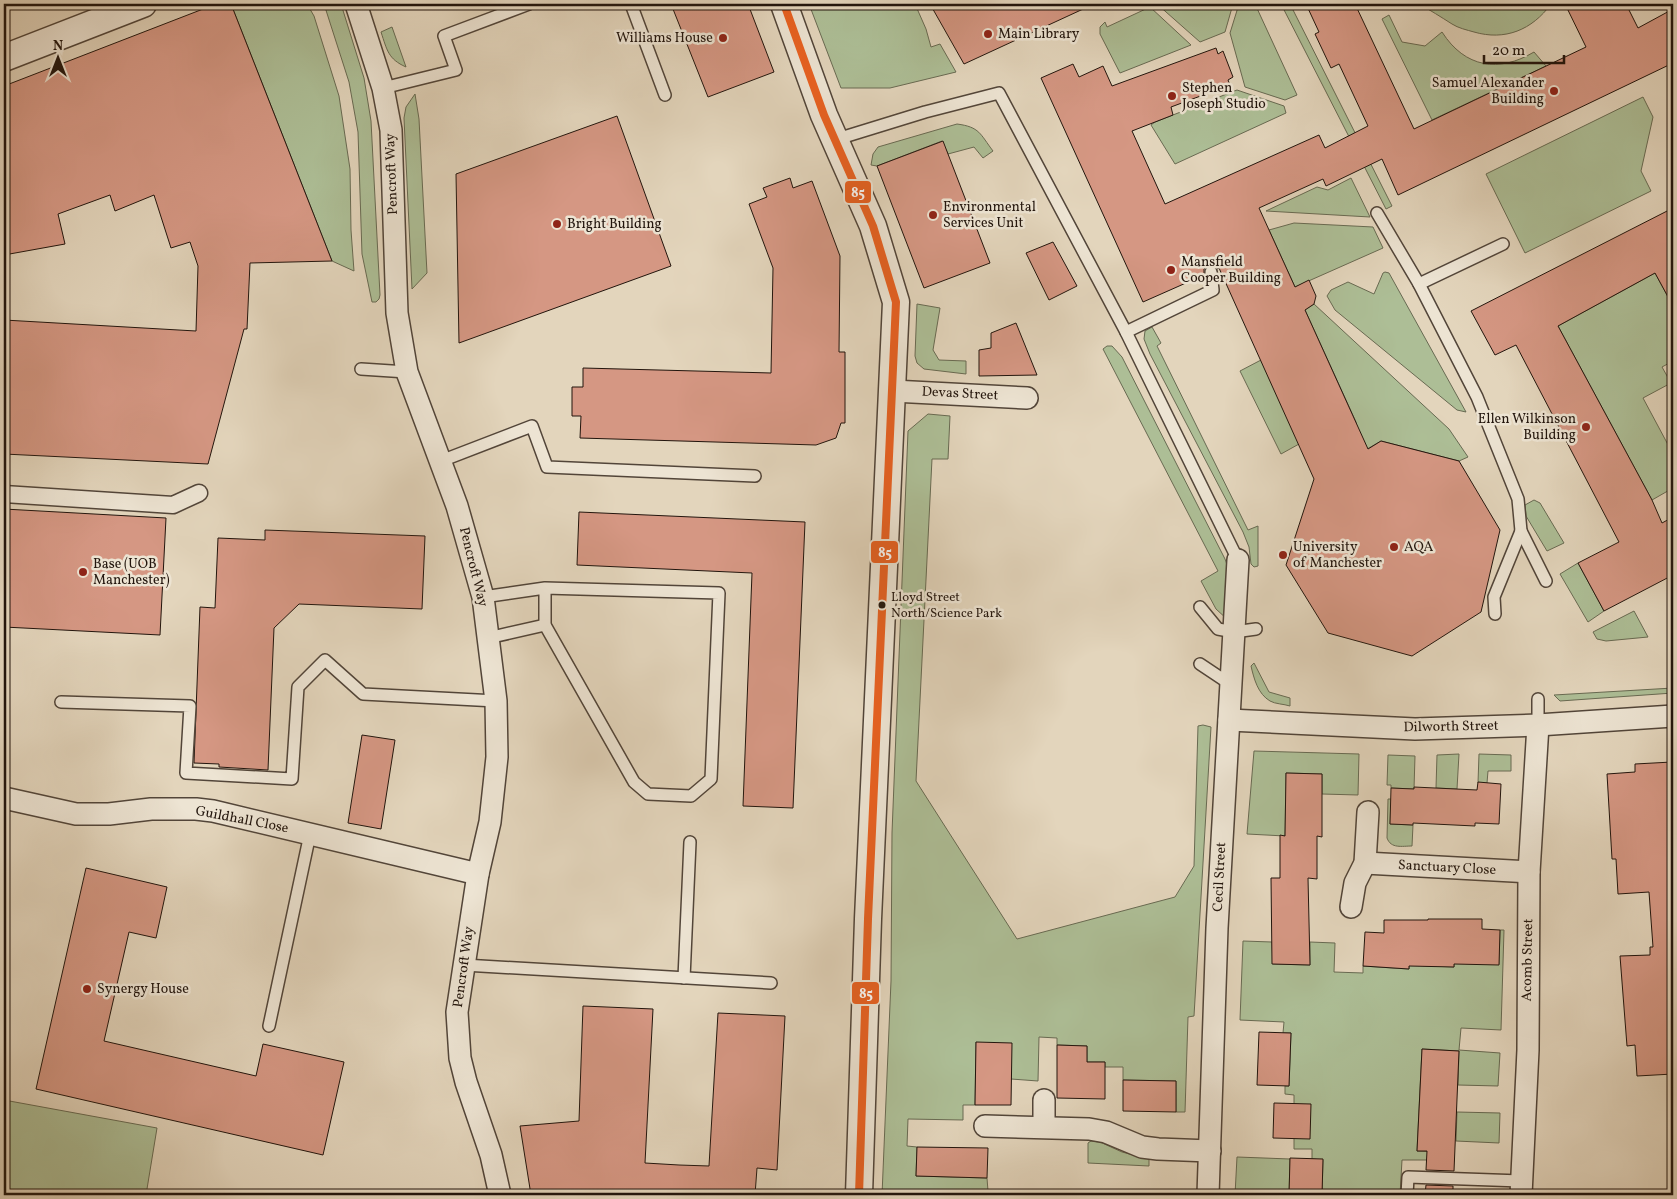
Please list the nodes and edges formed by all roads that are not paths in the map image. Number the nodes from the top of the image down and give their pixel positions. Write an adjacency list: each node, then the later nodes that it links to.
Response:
1 (143, 4): 6 (street)
2 (356, 4): 7 (street, Pencroft Way)
3 (529, 4): 7 (lane)
4 (631, 4): 8 (lane)
5 (784, 4): 9 (street)
6 (4, 58)
7 (383, 88): 16 (street, Pencroft Way)
8 (665, 95)
9 (834, 140): 14 (lane); 17 (street)
10 (1377, 213): 13 (lane)
11 (1503, 244): 13 (lane)
12 (1211, 272): 14 (lane)
13 (1419, 284): 23 (lane)
14 (1126, 332): 24 (lane)
15 (361, 369): 16 (lane)
16 (407, 372): 19 (street, Pencroft Way)
17 (893, 391): 18 (street, Devas Street); 60 (street)
18 (1027, 398)
19 (441, 460): 20 (lane); 27 (street, Pencroft Way)
20 (755, 476)
21 (199, 493): 22 (street)
22 (4, 494)
23 (1521, 531): 25 (lane); 29 (lane)
24 (1238, 560): 32 (street, Cecil Street)
25 (1546, 581)
26 (545, 588): 27 (lane); 30 (lane); 30 (lane)
27 (483, 596): 33 (street, Pencroft Way)
28 (1200, 607): 32 (lane)
29 (1495, 614)
30 (545, 625): 33 (lane)
31 (1256, 629): 32 (lane)
32 (1234, 632): 35 (street, Cecil Street)
33 (488, 638): 37 (street, Pencroft Way)
34 (1200, 664): 35 (lane)
35 (1230, 684): 40 (street, Cecil Street)
36 (1538, 699): 41 (lane)
37 (496, 701): 38 (lane); 48 (street, Pencroft Way)
38 (61, 702)
39 (1673, 716): 41 (street, Dilworth Street)
40 (1229, 720): 41 (street, Dilworth Street); 57 (street, Cecil Street)
41 (1538, 724): 47 (street, Acomb Street)
42 (4, 798): 44 (street, Guildhall Close)
43 (1368, 812): 46 (street)
44 (310, 834): 48 (street, Guildhall Close); 53 (lane)
45 (690, 842): 51 (lane)
46 (1365, 863): 47 (street, Sanctuary Close); 49 (street)
47 (1529, 872): 58 (street, Acomb Street)
48 (478, 874): 50 (street, Pencroft Way)
49 (1351, 907)
50 (464, 966): 51 (lane); 59 (street, Pencroft Way)
51 (684, 978): 52 (lane)
52 (771, 983)
53 (269, 1026)
54 (1044, 1100): 56 (street)
55 (985, 1126): 56 (street)
56 (1044, 1127): 57 (street)
57 (1210, 1151): 61 (street, Cecil Street)
58 (1521, 1188): 62 (lane)
59 (500, 1195)
60 (858, 1195)
61 (1208, 1195)
62 (1407, 1195)

